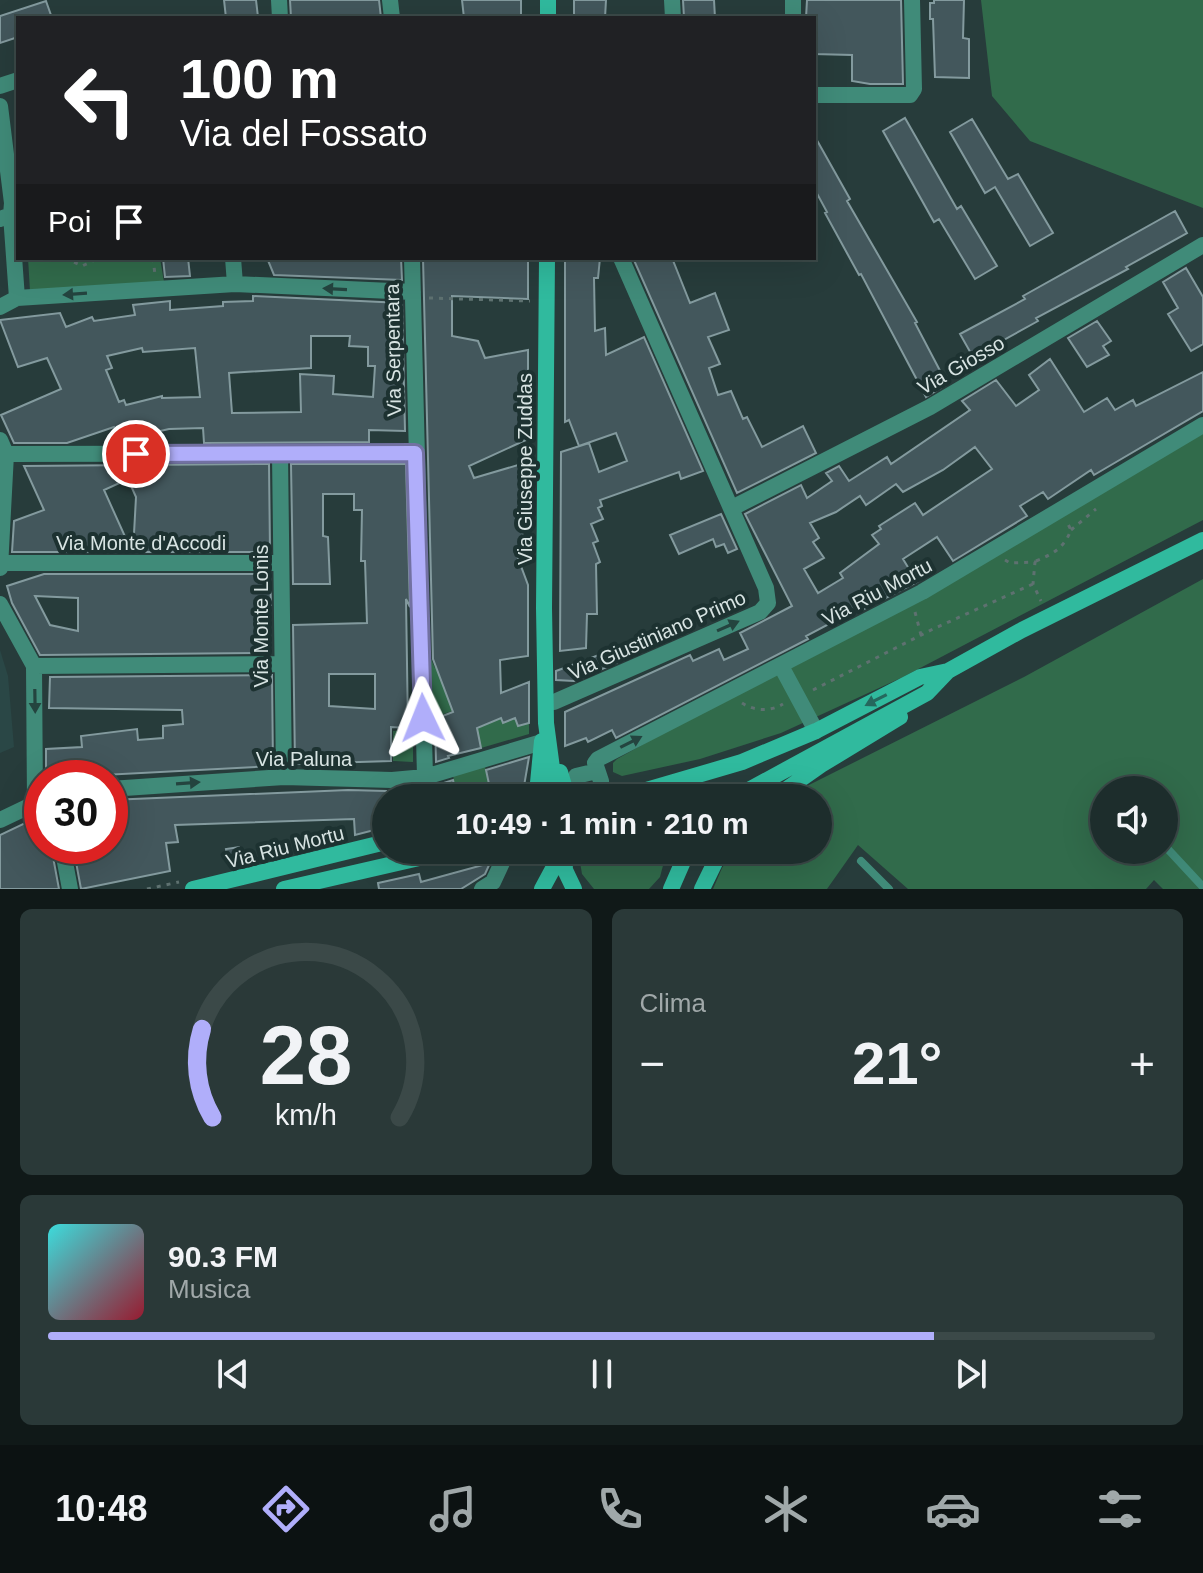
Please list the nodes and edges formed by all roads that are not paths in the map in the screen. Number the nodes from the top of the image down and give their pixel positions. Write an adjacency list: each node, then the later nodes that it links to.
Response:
1 (912, 0): 2 (street)
2 (816, 95)
3 (0, 106): 4 (street)
4 (5, 217): 12 (street)
5 (1203, 245): 18 (street, Via Giosso)
6 (233, 260): 10 (street)
7 (412, 260): 11 (street, Via Serpentara)
8 (547, 260): 27 (main road, Via Giuseppe Zuddas)
9 (622, 260): 18 (street, Via Giustiniano Primo)
10 (235, 284): 11 (street, one-way to 10); 12 (street, one-way to 12)
11 (413, 292): 16 (street, Via Serpentara)
12 (17, 298): 13 (street)
13 (0, 307)
14 (1203, 425): 25 (street, Via Riu Mortu)
15 (3, 447): 17 (street); 21 (street)
16 (415, 453): 17 (street); 37 (street, Via Serpentara)
17 (280, 454): 20 (street, Via Monte Lonis)
18 (732, 508): 29 (street, Via Giustiniano Primo, one-way to 18)
19 (1203, 540): 26 (main road)
20 (281, 563): 21 (street, Via Monte d'Accodi); 23 (street, Via Monte Lonis)
21 (0, 565)
22 (0, 604): 24 (street)
23 (281, 664): 24 (street); 36 (street, Via Monte Lonis)
24 (34, 666): 33 (street, one-way to 33)
25 (781, 666): 31 (street); 34 (street, Via Riu Mortu, one-way to 25)
26 (948, 671): 28 (main road); 31 (main road, one-way to 31)
27 (546, 680): 29 (main road, Via Giuseppe Zuddas); 30 (main road, Via Giuseppe Zuddas)
28 (915, 700): 43 (main road); 44 (main road)
29 (554, 702): 40 (main road, Via Giuseppe Zuddas)
30 (546, 723): 32 (main road, Via Giuseppe Zuddas); 39 (main road, Via Giuseppe Zuddas)
31 (816, 731): 42 (main road)
32 (542, 742): 37 (street, Via Paluna); 38 (main road, Via Giuseppe Zuddas)
33 (37, 760)
34 (597, 771): 35 (street); 41 (street)
35 (576, 776)
36 (284, 777): 37 (street, Via Paluna); 45 (street, Via Paluna, one-way to 36)
37 (425, 777)
38 (538, 784)
39 (554, 784)
40 (563, 784)
41 (599, 784)
42 (668, 784)
43 (760, 784)
44 (794, 784)
45 (128, 788)
46 (24, 809): 47 (street)
47 (0, 820)
48 (372, 845): 63 (main road, Via Riu Mortu)
49 (1178, 860): 60 (lane)
50 (861, 861): 68 (lane)
51 (65, 864): 62 (street)
52 (393, 864): 64 (main road, Via Riu Mortu)
53 (501, 864): 65 (street)
54 (558, 864): 66 (main road)
55 (564, 864): 61 (main road)
56 (677, 864): 59 (main road)
57 (682, 864): 59 (main road)
58 (714, 864): 67 (main road)
59 (673, 885)
60 (1203, 887)
61 (573, 888)
62 (70, 889)
63 (193, 889)
64 (284, 889)
65 (482, 889)
66 (542, 889)
67 (702, 889)
68 (889, 889)

